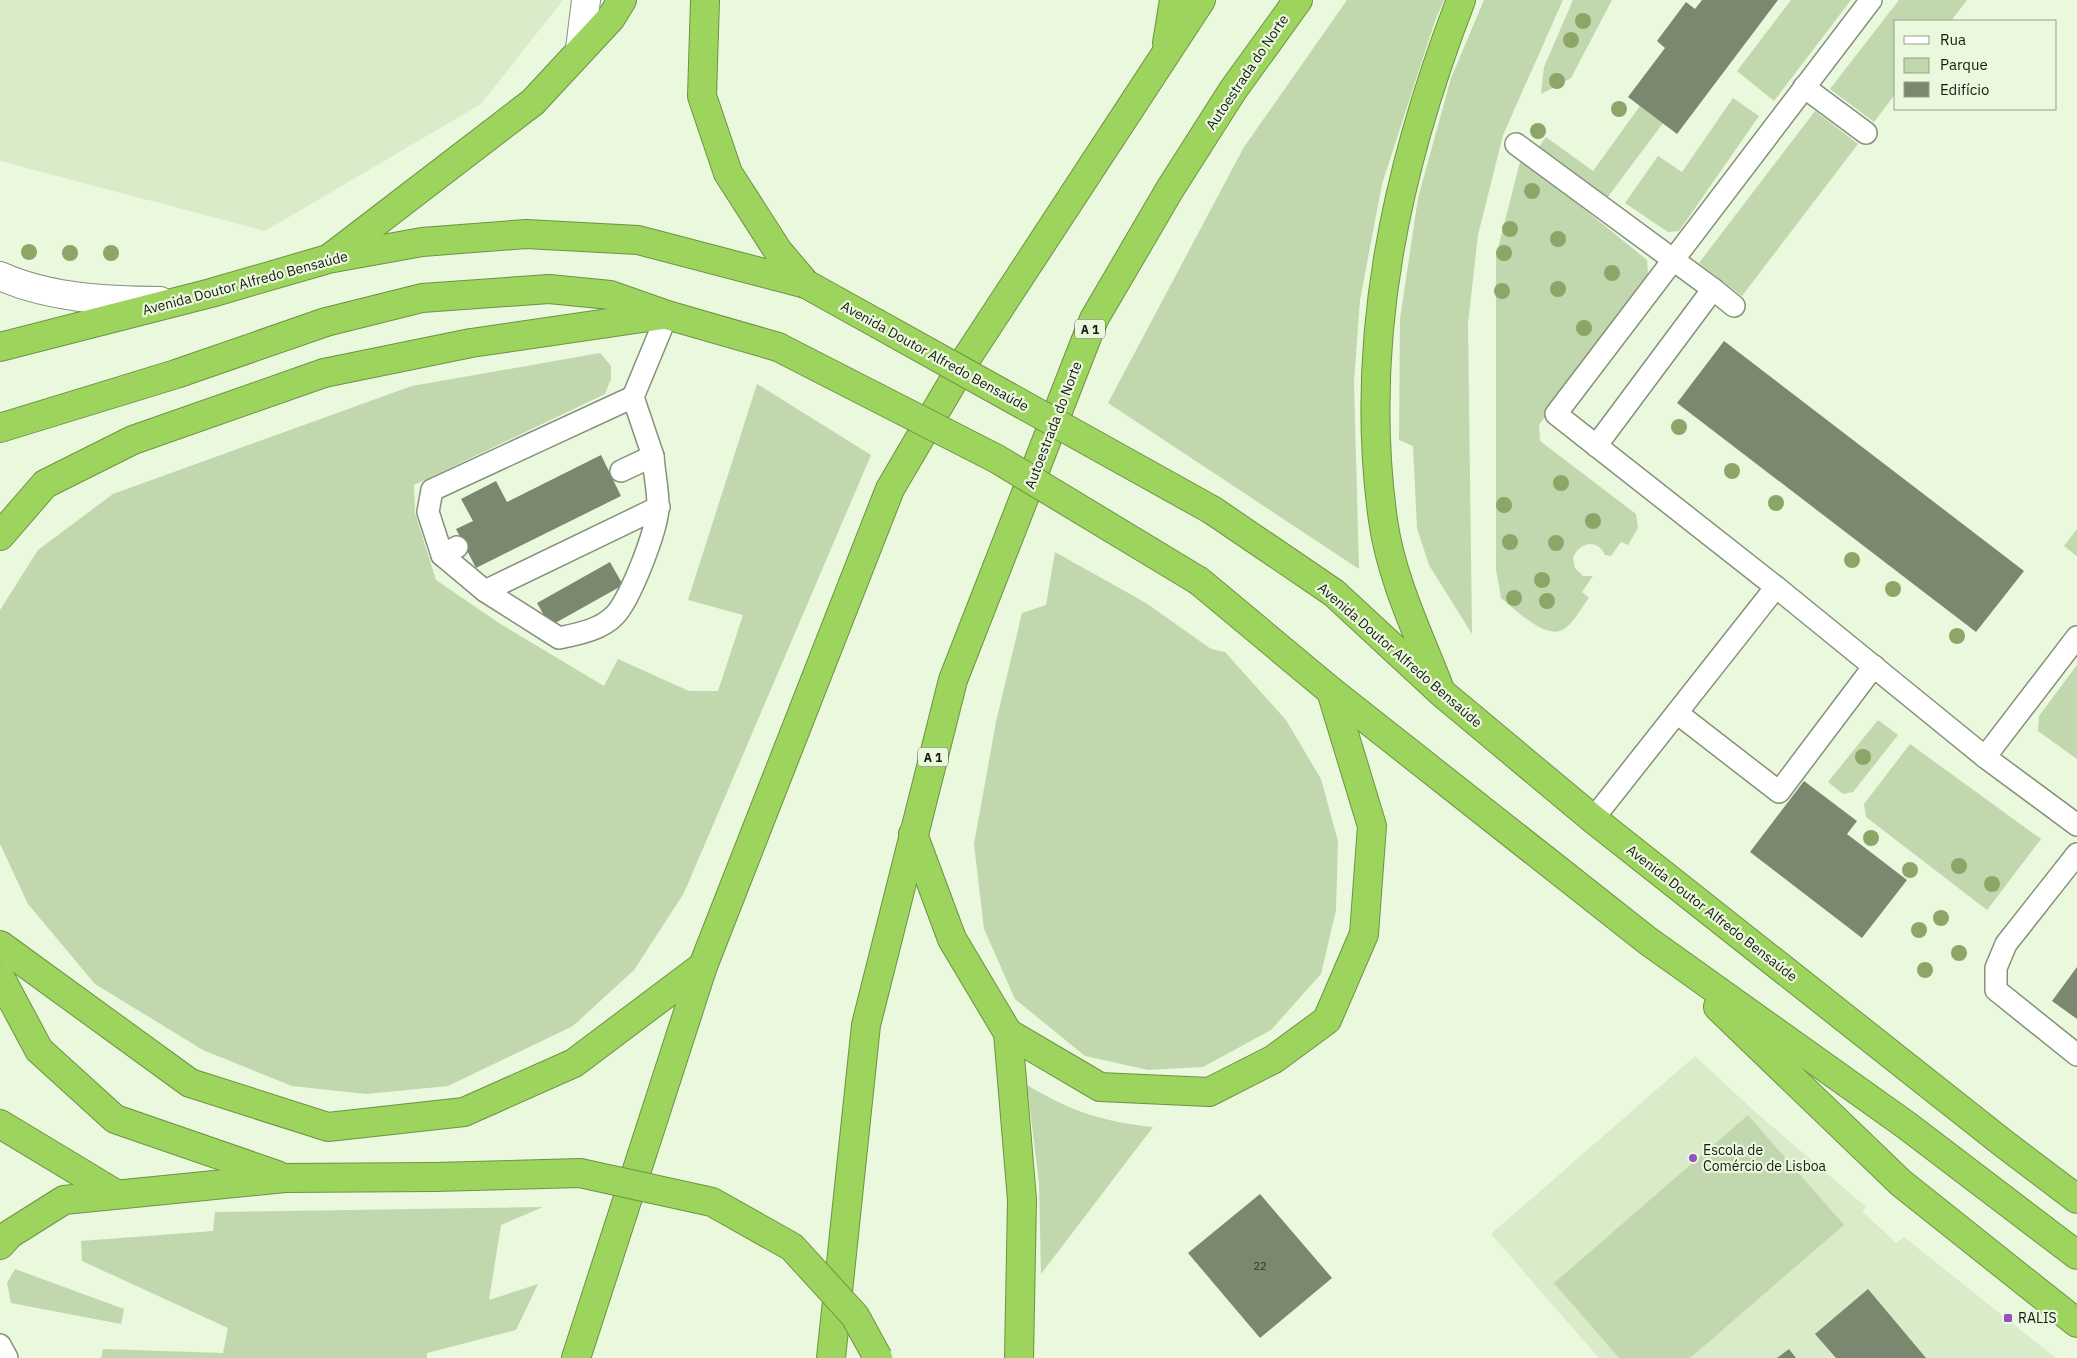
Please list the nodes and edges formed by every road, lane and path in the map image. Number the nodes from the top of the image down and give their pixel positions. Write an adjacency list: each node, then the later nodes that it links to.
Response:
1 (586, 0): 9 (street)
2 (622, 0): 9 (highway)
3 (705, 0): 17 (highway)
4 (1174, 0): 10 (highway)
5 (1201, 0): 10 (highway)
6 (1298, 0): 40 (highway, Autoestrada do Norte / A 1)
7 (1461, 0): 35 (highway)
8 (1871, 0): 11 (lane)
9 (580, 49): 14 (highway)
10 (1166, 51): 44 (highway)
11 (1804, 87): 12 (lane); 15 (lane)
12 (1866, 133)
13 (1516, 144): 15 (lane)
14 (328, 259): 17 (highway, Avenida Doutor Alfredo Bensaúde); 19 (highway, Avenida Doutor Alfredo Bensaúde)
15 (1674, 259): 18 (lane); 25 (lane)
16 (0, 276): 19 (street)
17 (806, 284): 35 (highway, Avenida Doutor Alfredo Bensaúde, bridge)
18 (1713, 289): 20 (lane); 25 (lane)
19 (211, 293): 22 (highway, Avenida Doutor Alfredo Bensaúde)
20 (1734, 306)
21 (667, 315): 23 (lane); 24 (highway); 29 (highway); 34 (highway, bridge)
22 (0, 347)
23 (633, 397): 26 (lane); 31 (lane)
24 (0, 428)
25 (1596, 446): 30 (lane)
26 (652, 456): 27 (lane); 28 (lane)
27 (621, 471)
28 (659, 507): 31 (lane); 31 (lane)
29 (0, 536)
30 (1776, 587): 33 (lane); 36 (lane)
31 (485, 591)
32 (2077, 637): 37 (lane)
33 (1874, 666): 36 (lane); 37 (lane)
34 (1331, 691): 42 (highway); 46 (highway)
35 (1442, 693): 38 (highway, Avenida Doutor Alfredo Bensaúde)
36 (1677, 713): 38 (lane)
37 (1985, 757): 39 (lane)
38 (1593, 819): 49 (highway, Avenida Doutor Alfredo Bensaúde)
39 (2077, 825)
40 (913, 834): 46 (highway); 61 (highway, Autoestrada do Norte)
41 (2077, 854): 47 (lane)
42 (1648, 941): 55 (highway); 56 (highway)
43 (0, 945): 44 (highway)
44 (703, 966): 58 (highway)
45 (0, 977): 50 (highway)
46 (1008, 1033): 63 (highway)
47 (2077, 1055)
48 (0, 1124): 52 (highway)
49 (2003, 1143): 51 (highway); 53 (highway, Avenida Doutor Alfredo Bensaúde)
50 (285, 1178): 52 (highway); 62 (highway, bridge)
51 (2077, 1182)
52 (116, 1194): 54 (highway)
53 (2077, 1199)
54 (0, 1245)
55 (2077, 1254)
56 (2077, 1323)
57 (0, 1345): 59 (lane)
58 (579, 1347): 60 (lane)
59 (7, 1358)
60 (563, 1358)
61 (831, 1358)
62 (878, 1358)
63 (1019, 1358)

